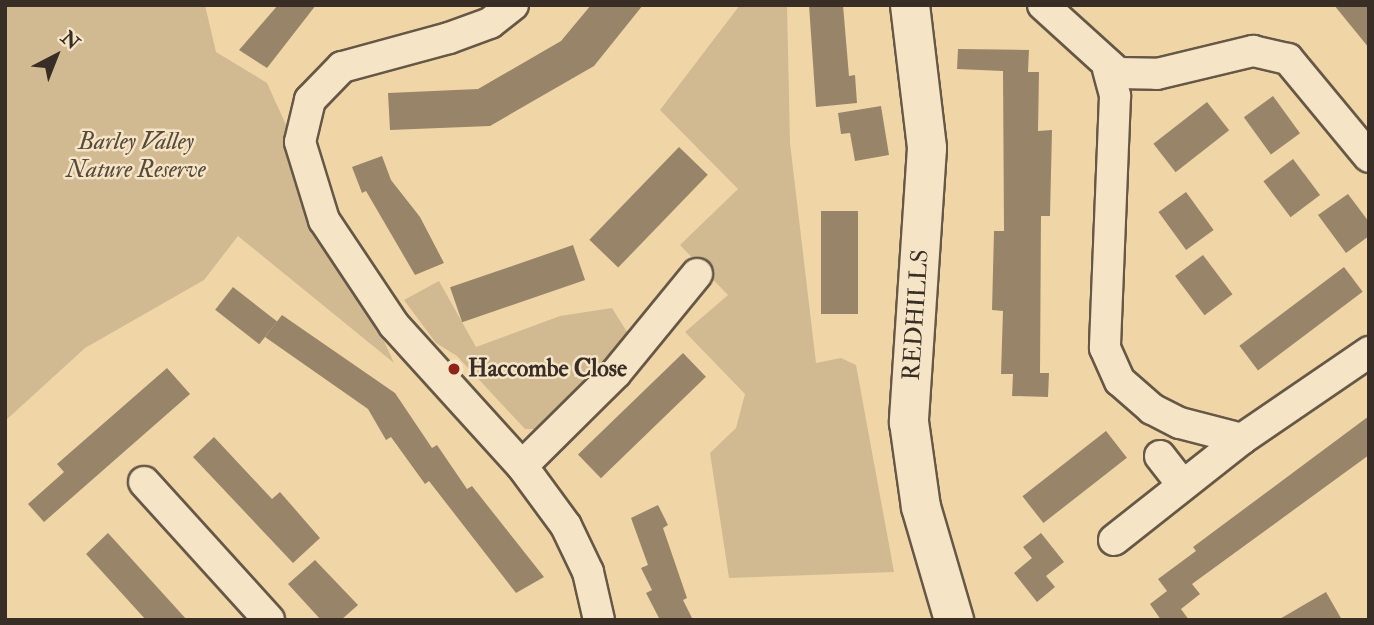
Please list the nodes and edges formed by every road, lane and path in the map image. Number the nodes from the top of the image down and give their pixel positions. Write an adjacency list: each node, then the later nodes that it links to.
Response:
1 (513, 5): 10 (street)
2 (910, 5): 16 (street, REDHILLS)
3 (1044, 5): 4 (street)
4 (1108, 69): 5 (street); 8 (street)
5 (1369, 157)
6 (697, 274): 10 (street)
7 (1369, 352): 8 (street)
8 (1242, 439): 12 (street)
9 (1160, 456): 12 (street)
10 (522, 466): 15 (street)
11 (144, 482): 14 (street)
12 (1183, 485): 13 (street)
13 (1114, 540)
14 (269, 620)
15 (599, 620)
16 (954, 620)

